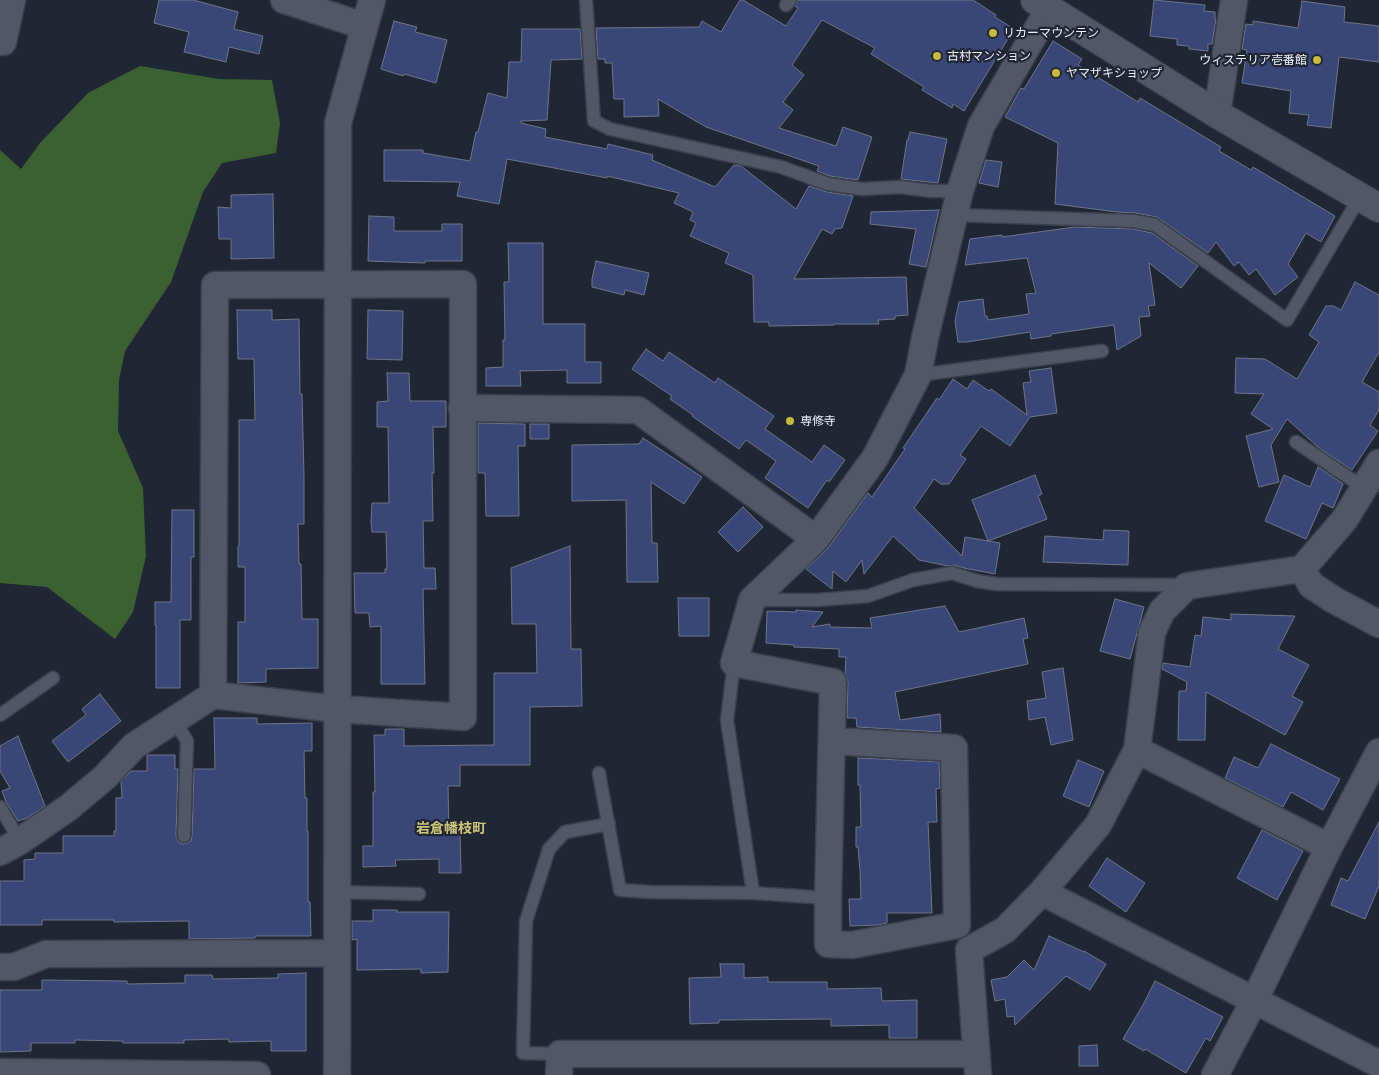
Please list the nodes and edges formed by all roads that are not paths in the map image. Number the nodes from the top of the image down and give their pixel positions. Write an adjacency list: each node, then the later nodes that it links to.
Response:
1 (12, 0): 8 (street)
2 (284, 0): 7 (street)
3 (372, 0): 7 (street)
4 (586, 0): 10 (lane)
5 (1234, 0): 9 (street)
6 (1042, 4): 9 (street); 10 (street)
7 (364, 26): 12 (street)
8 (3, 42)
9 (1218, 114): 11 (street)
10 (957, 203): 11 (lane); 14 (street)
11 (1370, 203)
12 (338, 285): 15 (street); 26 (street); 27 (street)
13 (1102, 351): 14 (lane)
14 (918, 375): 19 (street)
15 (462, 408): 19 (street); 27 (street)
16 (1296, 442): 18 (lane)
17 (1379, 463): 18 (street)
18 (1364, 488): 20 (street)
19 (816, 539): 22 (street)
20 (1302, 569): 21 (street); 23 (street)
21 (1188, 586): 22 (lane); 31 (street)
22 (752, 600): 24 (street)
23 (1379, 624)
24 (734, 663): 30 (street); 41 (lane)
25 (53, 678): 28 (lane)
26 (213, 695): 27 (street); 29 (street)
27 (337, 709): 39 (street)
28 (0, 714)
29 (174, 720): 36 (lane); 37 (street)
30 (832, 742): 43 (street); 44 (street)
31 (1137, 750): 38 (street); 40 (street)
32 (1379, 752): 38 (street)
33 (599, 773): 35 (lane)
34 (0, 807): 37 (lane)
35 (609, 824): 41 (lane); 50 (lane)
36 (184, 836)
37 (10, 846)
38 (1329, 847): 48 (street)
39 (337, 892): 42 (lane); 46 (street)
40 (1042, 892): 45 (street); 48 (street)
41 (753, 893): 43 (lane)
42 (418, 894)
43 (828, 898): 44 (street)
44 (957, 925): 45 (street)
45 (969, 950): 51 (street)
46 (337, 953): 47 (street); 54 (street)
47 (0, 967)
48 (1254, 1000): 49 (street); 55 (street)
49 (1379, 1064)
50 (559, 1065): 51 (street)
51 (978, 1065)
52 (0, 1072): 53 (street)
53 (257, 1075)
54 (337, 1075)
55 (1215, 1075)

